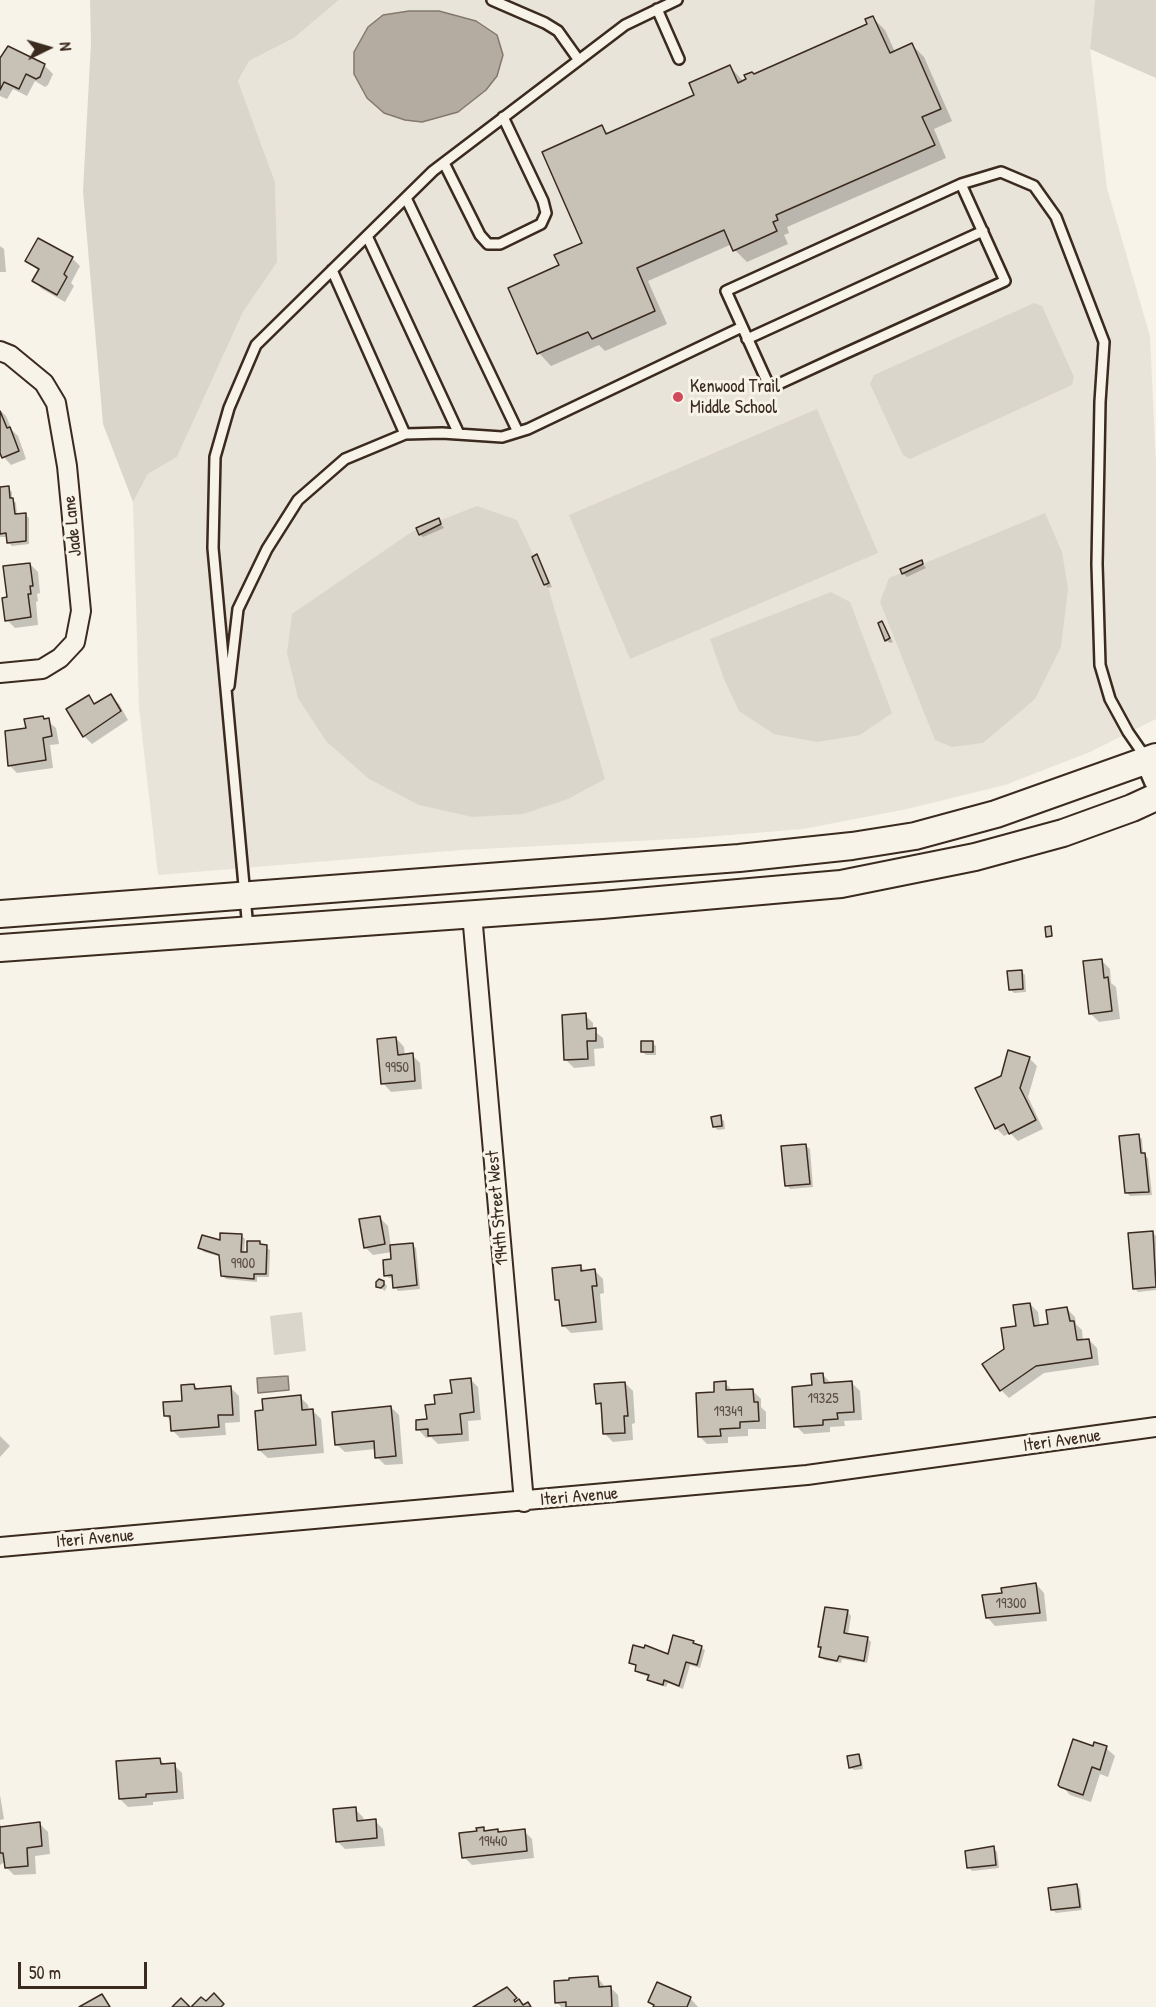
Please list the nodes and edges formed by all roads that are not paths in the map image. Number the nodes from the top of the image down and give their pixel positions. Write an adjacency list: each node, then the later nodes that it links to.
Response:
1 (492, 0): 4 (lane)
2 (677, 0): 3 (lane)
3 (657, 9): 4 (lane); 5 (lane)
4 (578, 59): 6 (lane)
5 (679, 59)
6 (502, 117): 7 (lane); 7 (lane)
7 (444, 163): 9 (lane)
8 (962, 184): 10 (lane); 13 (lane); 21 (lane)
9 (406, 198): 11 (lane); 16 (lane)
10 (983, 231): 14 (lane); 14 (lane)
11 (367, 236): 12 (lane); 18 (lane)
12 (332, 270): 17 (lane); 20 (lane)
13 (742, 327): 14 (lane); 16 (lane)
14 (747, 339)
15 (0, 351): 19 (street, Jade Lane)
16 (518, 432): 18 (lane)
17 (405, 434): 18 (lane); 20 (lane)
18 (459, 434)
19 (0, 673)
20 (227, 705): 23 (lane)
21 (1153, 766): 23 (main road)
22 (1156, 797): 25 (main road)
23 (245, 895): 24 (main road); 26 (lane)
24 (0, 914)
25 (472, 914): 26 (main road); 29 (street, 194th Street West)
26 (248, 930): 27 (main road)
27 (0, 948)
28 (1156, 1427): 29 (street, Iteri Avenue)
29 (524, 1502): 30 (street, Iteri Avenue)
30 (0, 1547)

